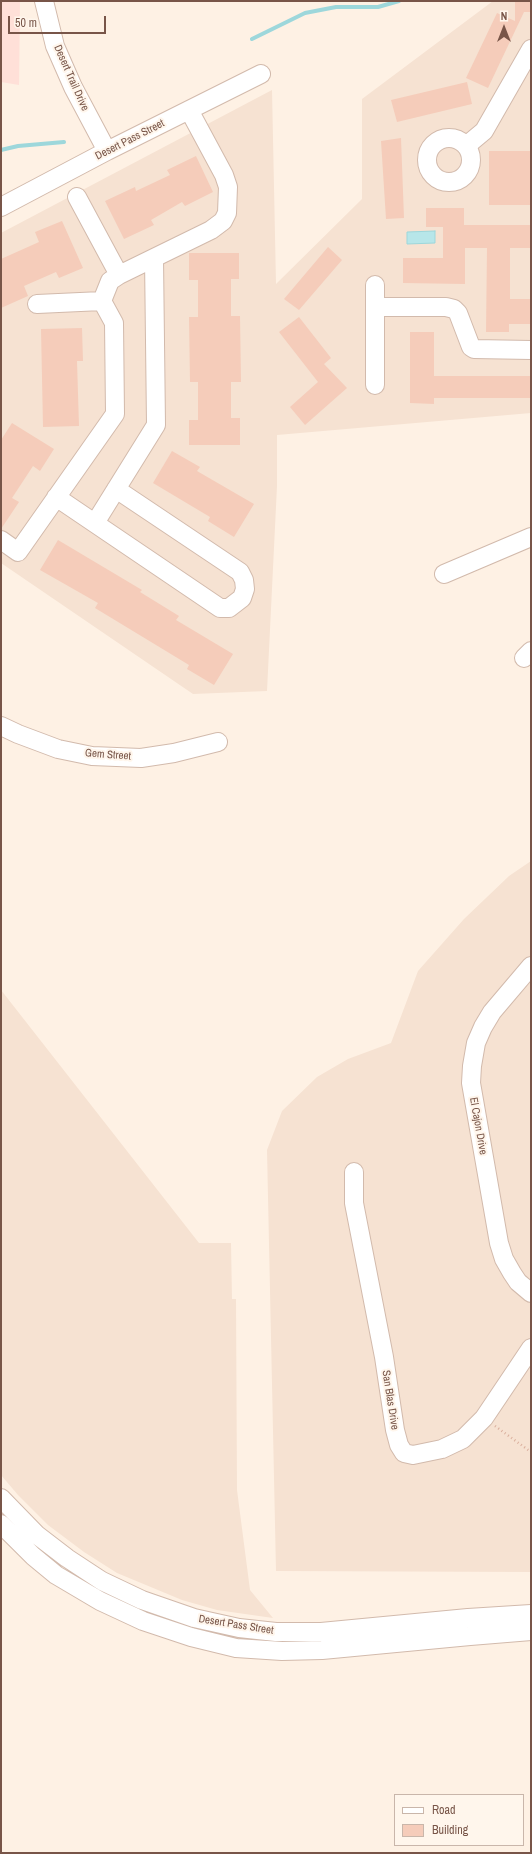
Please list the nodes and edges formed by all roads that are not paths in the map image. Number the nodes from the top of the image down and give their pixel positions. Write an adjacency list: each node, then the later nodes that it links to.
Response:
1 (44, 1): 6 (street, Desert Trail Drive)
2 (531, 49): 5 (street)
3 (261, 74): 4 (street, Desert Pass Street)
4 (189, 110): 6 (street, Desert Pass Street); 9 (street)
5 (466, 146)
6 (107, 151): 8 (street, Desert Pass Street)
7 (77, 197): 10 (street)
8 (1, 207)
9 (154, 258): 10 (street); 17 (street)
10 (119, 275): 12 (street)
11 (375, 285): 14 (street)
12 (102, 301): 13 (street); 18 (street)
13 (37, 304)
14 (375, 307): 15 (street); 16 (street)
15 (531, 350)
16 (374, 385)
17 (116, 489): 19 (street); 19 (street)
18 (56, 497): 19 (street); 21 (street)
19 (95, 523)
20 (531, 537): 22 (street)
21 (1, 540)
22 (444, 574)
23 (1, 726): 24 (street, Gem Street)
24 (218, 742)
25 (531, 966): 27 (street, El Cajon Drive)
26 (354, 1172): 28 (street, San Blas Drive)
27 (531, 1293)
28 (531, 1348)
29 (1, 1498): 31 (street, Desert Pass Street)
30 (1, 1524): 32 (street, Desert Pass Street)
31 (67, 1558): 32 (street); 34 (street, Desert Pass Street)
32 (56, 1575): 36 (street, Desert Pass Street)
33 (531, 1614): 34 (street, Desert Pass Street)
34 (468, 1618): 36 (street)
35 (531, 1631): 36 (street, Desert Pass Street)
36 (470, 1636)

